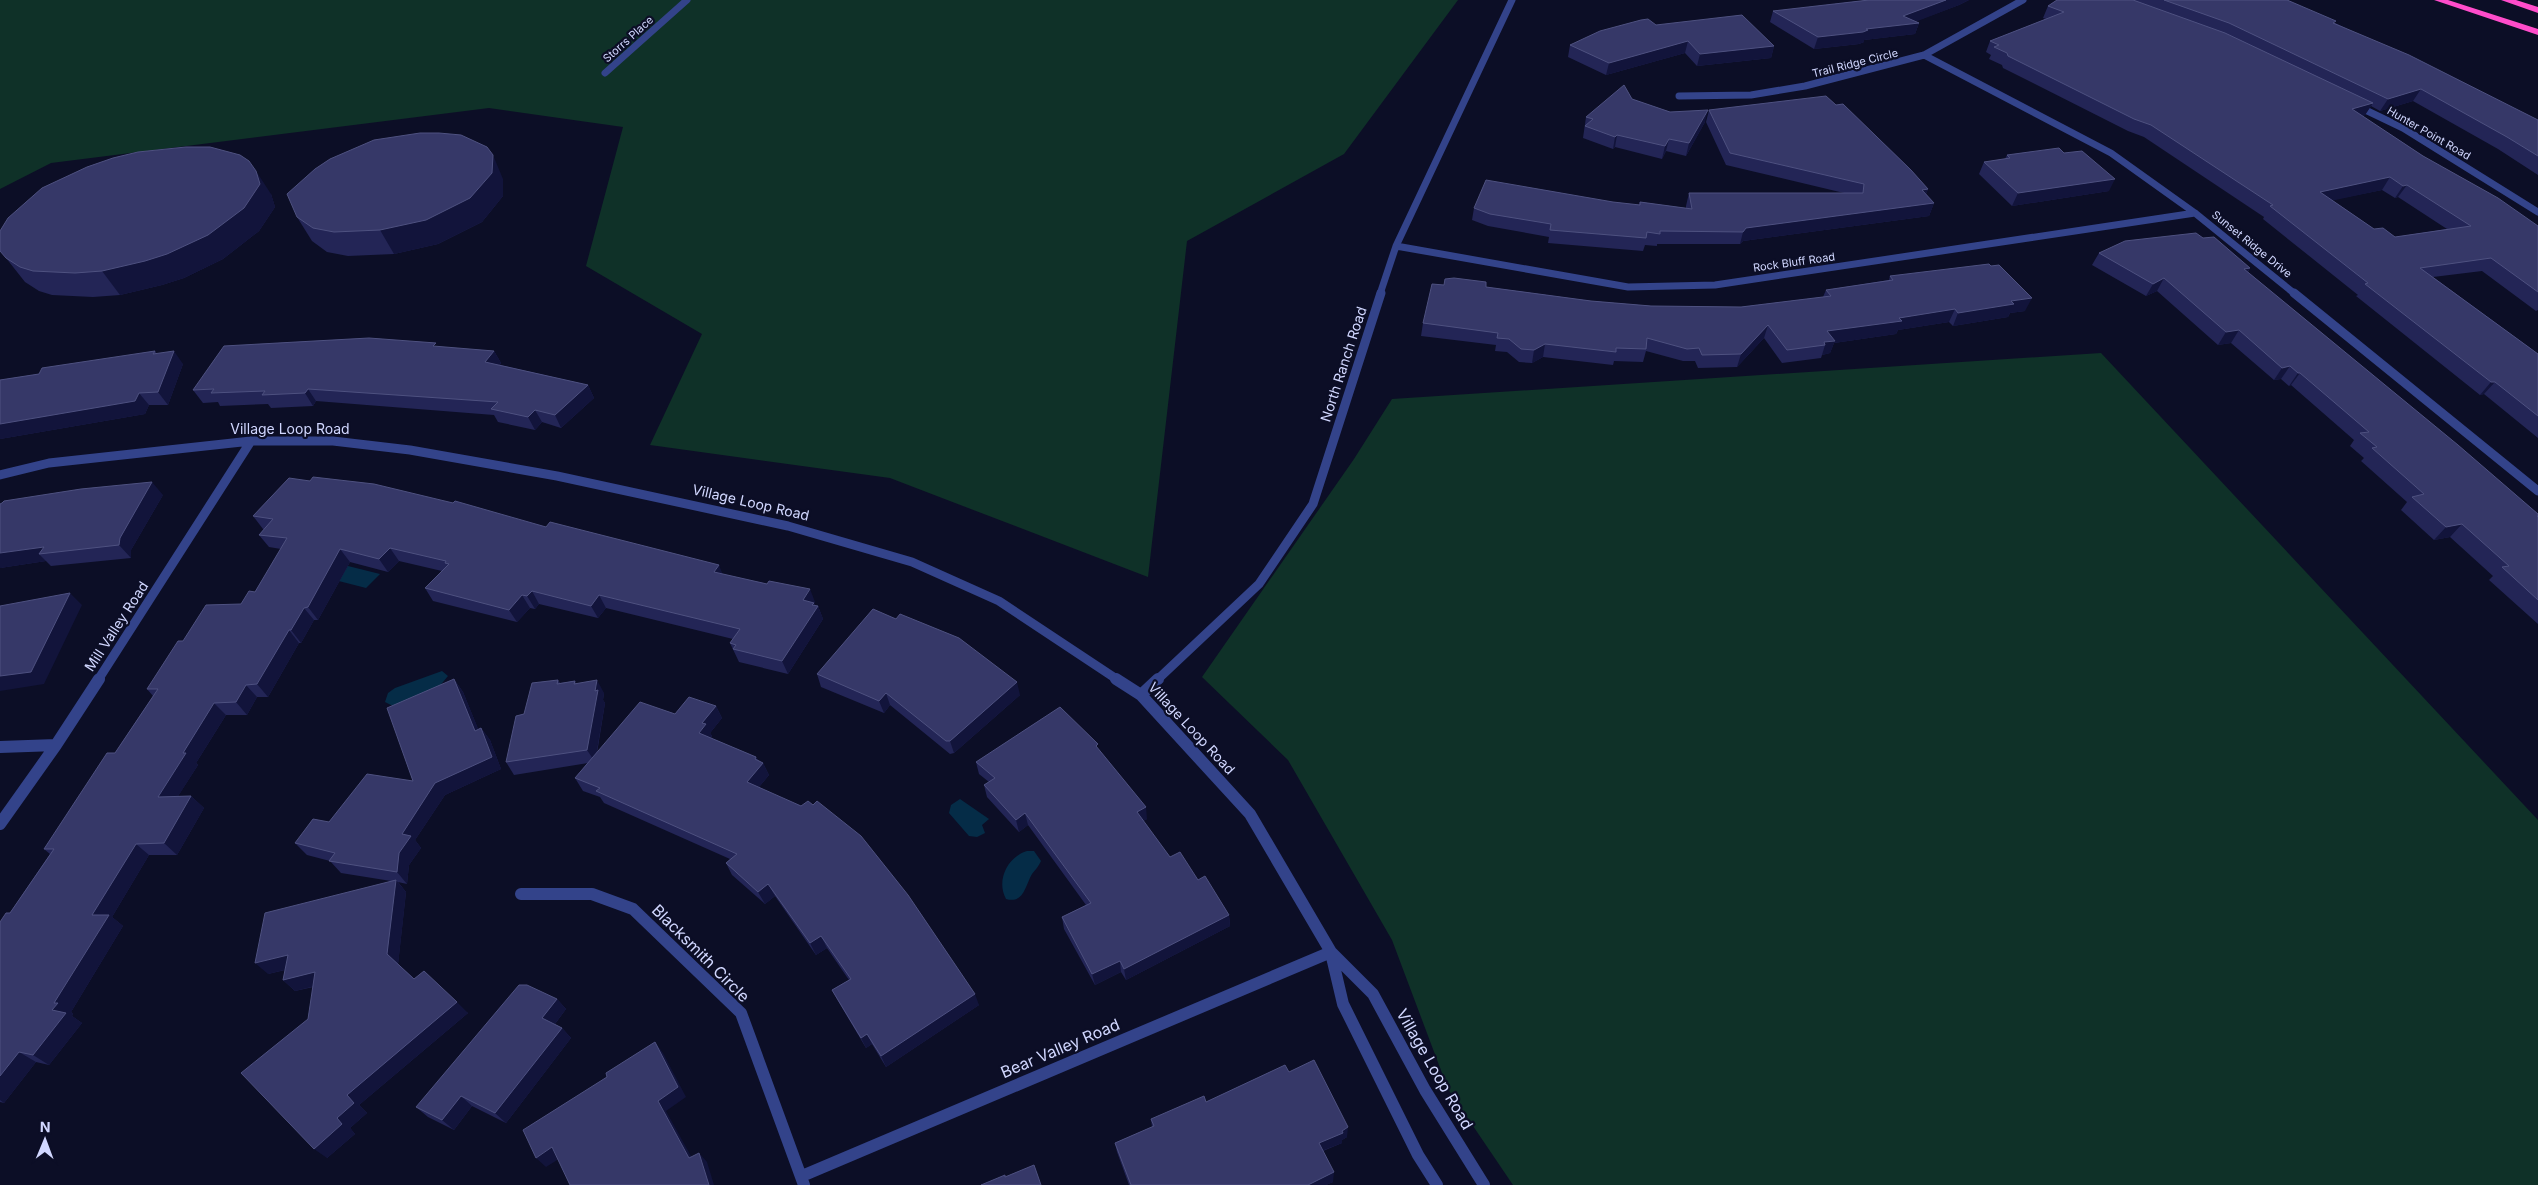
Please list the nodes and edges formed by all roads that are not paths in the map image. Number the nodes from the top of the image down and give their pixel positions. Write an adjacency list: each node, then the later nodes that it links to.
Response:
1 (687, 0): 9 (street, Storrs Place)
2 (1512, 0): 14 (street, North Ranch Road)
3 (2023, 0): 8 (street, Trail Ridge Circle)
4 (2439, 0): 7 (highway)
5 (2506, 0): 6 (highway)
6 (2538, 10)
7 (2538, 32)
8 (1924, 55): 10 (street, Trail Ridge Circle); 13 (street, Sunset Ridge Drive)
9 (605, 73)
10 (1679, 96)
11 (2351, 103): 12 (street, Hunter Point Road)
12 (2538, 212)
13 (2195, 213): 14 (street, Rock Bluff Road); 17 (street, Sunset Ridge Drive)
14 (1396, 246): 18 (street, North Ranch Road)
15 (251, 441): 16 (street, Village Loop Road); 18 (street, Village Loop Road); 19 (street, Mill Valley Road)
16 (0, 475)
17 (2538, 491)
18 (1141, 695): 23 (street, Village Loop Road)
19 (56, 745): 20 (street); 21 (street, Mill Valley Road)
20 (0, 747)
21 (0, 824)
22 (521, 894): 24 (street, Blacksmith Circle)
23 (1331, 952): 24 (street, Bear Valley Road); 25 (street, Village Loop Road); 26 (street, Village Loop Road)
24 (803, 1181)
25 (1437, 1185)
26 (1484, 1185)

